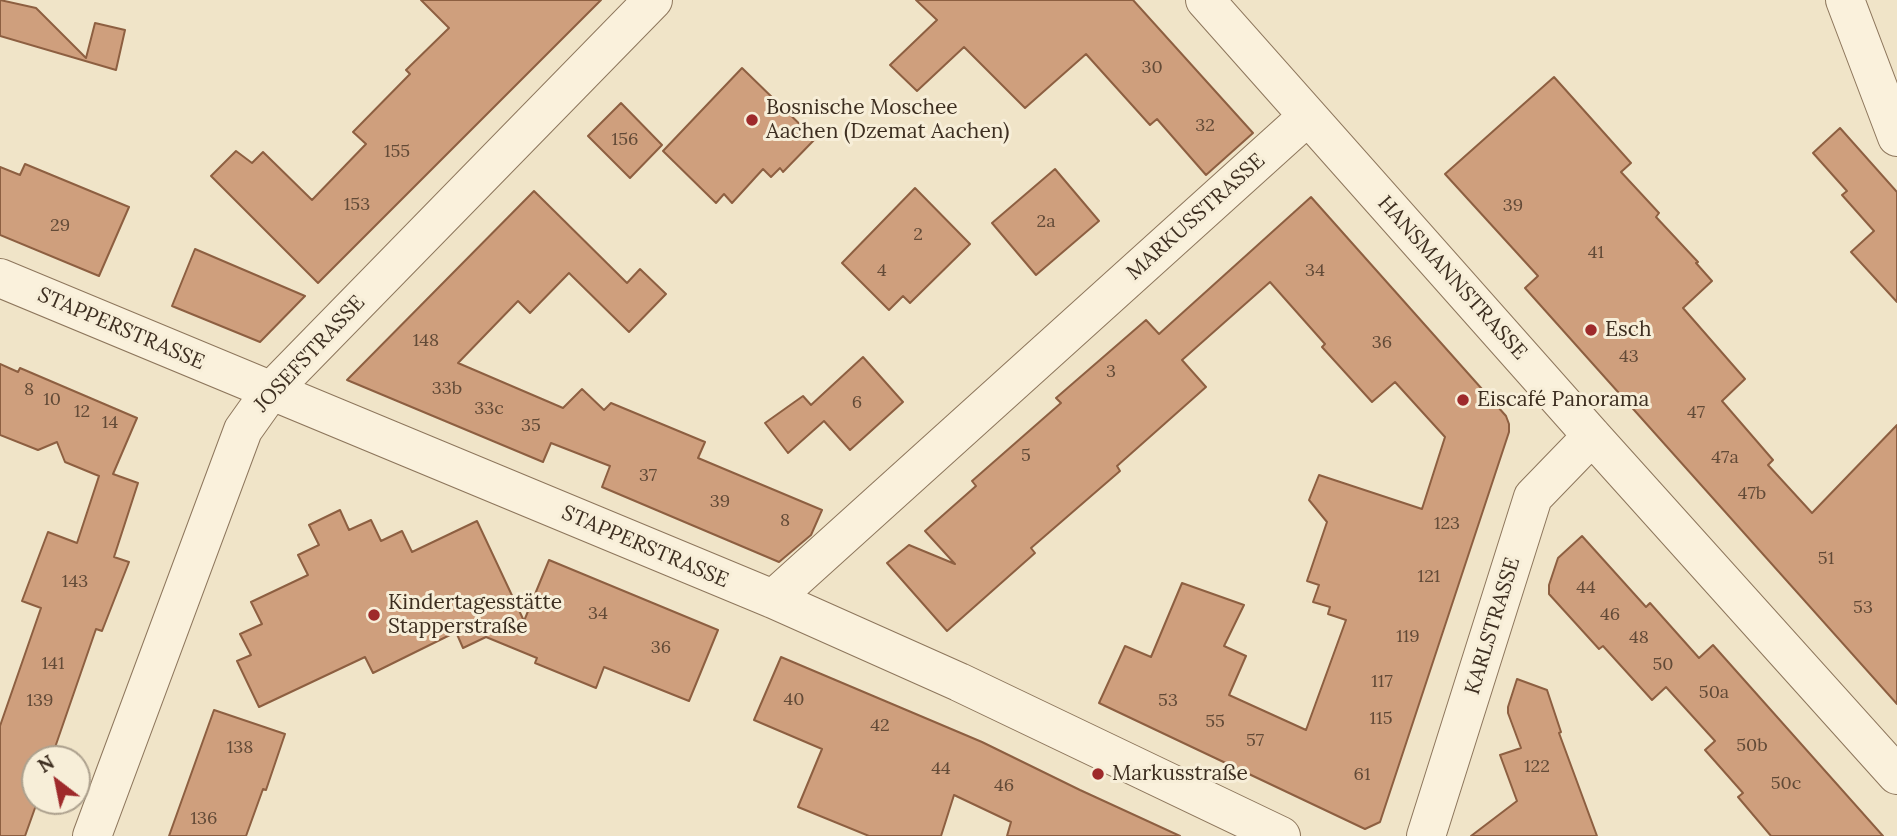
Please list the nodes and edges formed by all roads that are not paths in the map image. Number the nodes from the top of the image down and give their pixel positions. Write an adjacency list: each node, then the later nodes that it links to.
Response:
1 (653, 0): 7 (street, JOSEFSTRASSE)
2 (1205, 0): 4 (street, HANSMANNSTRASSE)
3 (1845, 0): 5 (street)
4 (1308, 116): 8 (street, HANSMANNSTRASSE); 9 (street, MARKUSSTRASSE)
5 (1897, 137)
6 (0, 278): 7 (street, STAPPERSTRASSE)
7 (270, 392): 9 (street, STAPPERSTRASSE); 11 (street, JOSEFSTRASSE)
8 (1592, 436): 10 (street, HANSMANNSTRASSE); 13 (street, KARLSTRASSE)
9 (773, 599): 12 (street, STAPPERSTRASSE)
10 (1897, 775)
11 (92, 836)
12 (1281, 836)
13 (1426, 836)

